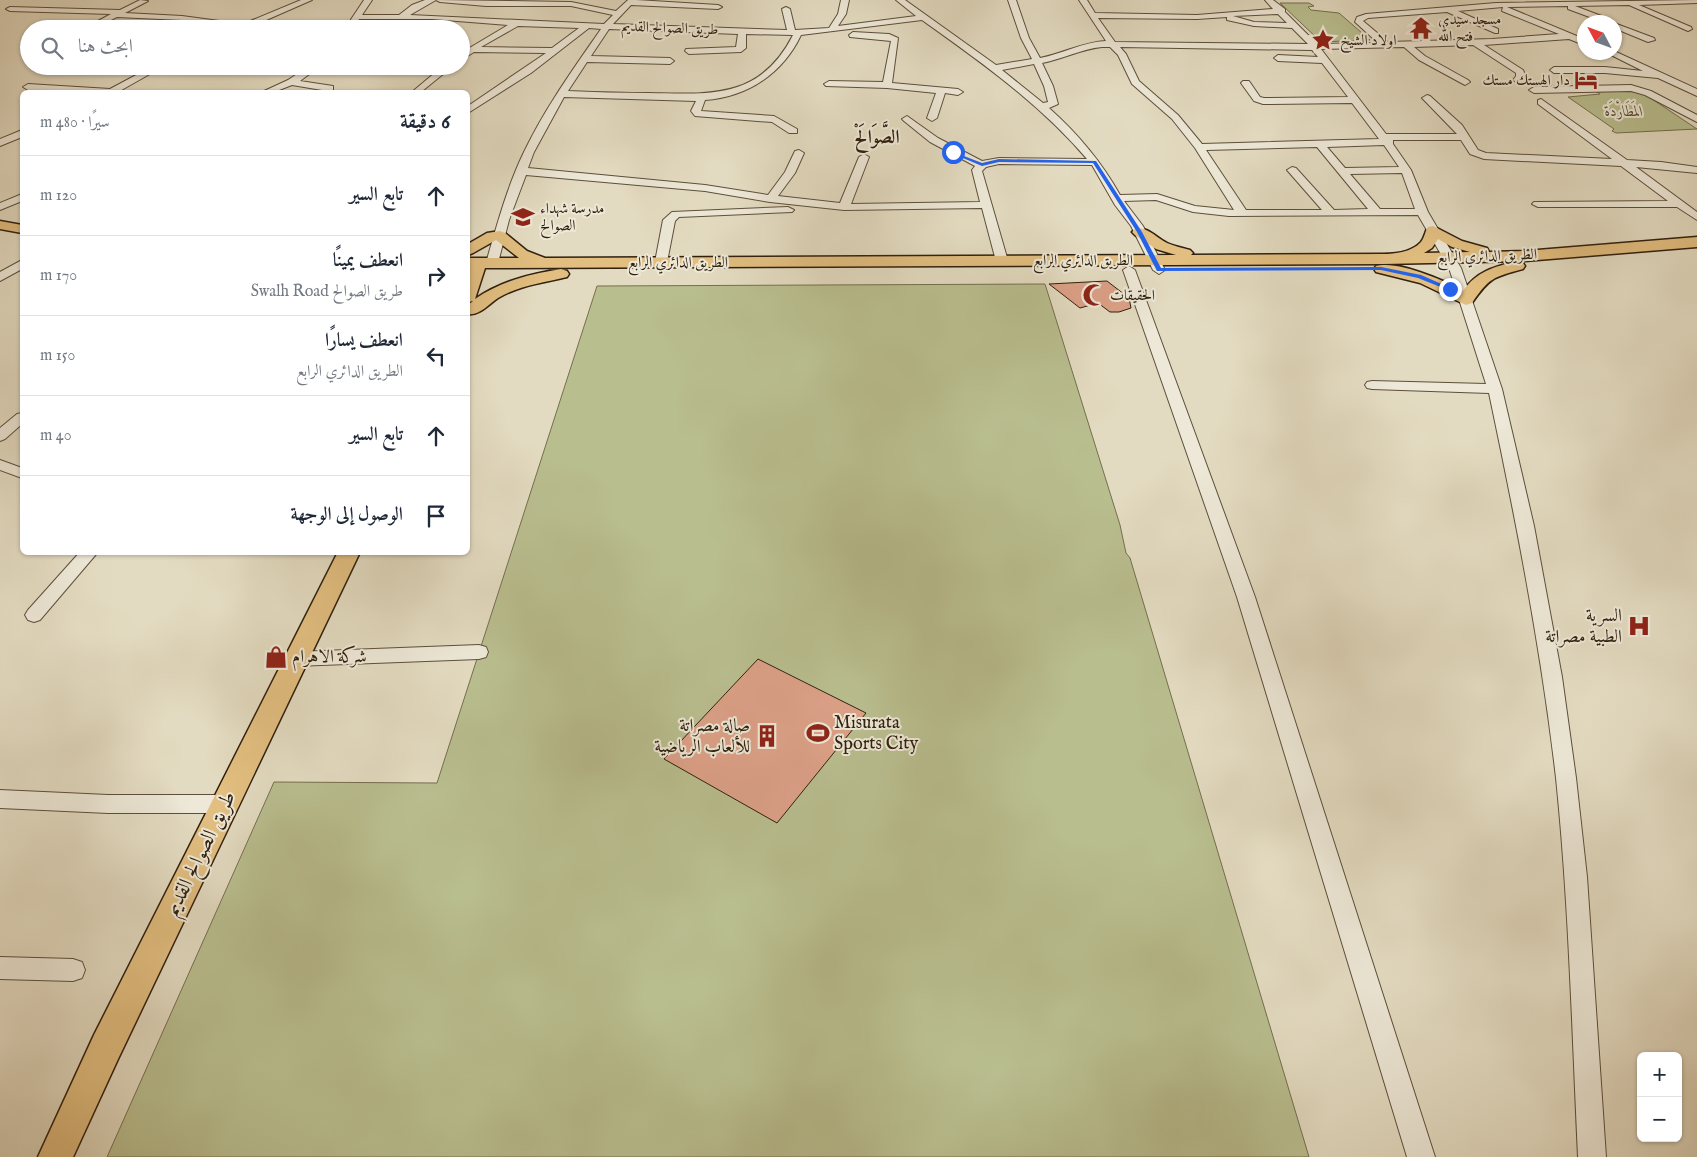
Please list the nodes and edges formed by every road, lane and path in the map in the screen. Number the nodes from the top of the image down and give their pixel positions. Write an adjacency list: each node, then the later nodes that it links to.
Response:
1 (34, 0): 25 (street)
2 (308, 0): 41 (street)
3 (368, 0): 36 (street)
4 (432, 0): 37 (street)
5 (440, 0): 6 (street)
6 (444, 0): 16 (street)
7 (845, 0): 52 (street)
8 (900, 0): 38 (street)
9 (1012, 0): 76 (street)
10 (1083, 0): 33 (street)
11 (1269, 0): 28 (street)
12 (1484, 0): 23 (street)
13 (1554, 0): 22 (street)
14 (144, 1): 31 (street)
15 (1674, 1): 20 (street); 21 (street)
16 (490, 2): 17 (street)
17 (552, 2): 32 (street)
18 (631, 2): 24 (street); 32 (street)
19 (1591, 2): 21 (street); 22 (street)
20 (1695, 2)
21 (1628, 3): 53 (street)
22 (1565, 4): 23 (street); 34 (street)
23 (1496, 5): 27 (street); 59 (street)
24 (718, 7)
25 (10, 9): 29 (street); 31 (street)
26 (786, 9): 57 (street)
27 (1449, 9): 55 (street); 65 (street)
28 (1282, 11): 30 (street); 50 (street)
29 (0, 12)
30 (1242, 13): 35 (street); 47 (street)
31 (119, 14): 39 (street); 40 (street)
32 (617, 14): 49 (street)
33 (1093, 15): 35 (street); 63 (street)
34 (1592, 15)
35 (1225, 16): 47 (street)
36 (358, 17): 37 (street); 42 (street)
37 (402, 17): 43 (street); 44 (street)
38 (923, 17): 52 (street, طريق الصوالح القديم); 77 (street)
39 (107, 20)
40 (191, 20)
41 (259, 20)
42 (356, 20)
43 (395, 20)
44 (450, 20)
45 (470, 21): 46 (street)
46 (515, 24): 48 (street); 68 (street)
47 (1258, 25): 50 (street)
48 (587, 26): 49 (street); 69 (street)
49 (607, 26): 54 (street, طريق الصوالح القديم); 73 (street, طريق الصوالح القديم)
50 (1296, 26): 67 (street)
51 (1622, 28): 61 (street)
52 (832, 30): 56 (street, طريق الصوالح القديم)
53 (1688, 30)
54 (742, 31): 57 (street, طريق الصوالح القديم); 70 (street)
55 (1495, 31)
56 (818, 32): 57 (street, طريق الصوالح القديم); 88 (street)
57 (795, 33): 102 (street)
58 (1414, 34): 64 (street)
59 (1570, 36): 60 (street); 62 (street)
60 (1577, 39)
61 (1651, 40)
62 (1474, 42): 64 (street); 83 (street)
63 (1112, 43): 67 (street); 76 (street); 119 (street)
64 (1428, 43): 66 (street)
65 (1385, 44): 66 (street); 67 (street)
66 (1404, 44): 85 (street)
67 (1315, 47): 74 (street)
68 (472, 49): 69 (street)
69 (554, 51): 107 (street)
70 (689, 51)
71 (1266, 58): 74 (street)
72 (1622, 58): 82 (street)
73 (586, 59): 75 (street); 101 (street, طريق الصوالح القديم)
74 (1324, 60): 104 (street)
75 (670, 61)
76 (1039, 61): 77 (street); 106 (street)
77 (996, 68): 106 (street)
78 (1554, 70): 82 (street)
79 (144, 75): 92 (street)
80 (302, 75): 84 (street)
81 (437, 75): 95 (street)
82 (1661, 76): 90 (street)
83 (1518, 80)
84 (291, 82): 93 (street); 94 (street)
85 (1465, 82)
86 (1246, 83): 104 (street)
87 (829, 84): 88 (street)
88 (887, 86): 97 (street)
89 (28, 87): 91 (street)
90 (1688, 88): 99 (street); 100 (street)
91 (79, 90)
92 (117, 90)
93 (272, 90)
94 (328, 90)
95 (418, 90)
96 (1534, 90): 99 (street)
97 (941, 91): 98 (street); 108 (street)
98 (958, 92)
99 (1648, 93): 110 (street)
100 (1697, 93)
101 (562, 94): 102 (street); 128 (street, طريق الصوالح القديم)
102 (702, 97): 111 (street)
103 (1427, 98): 114 (street)
104 (1356, 100): 116 (street)
105 (1541, 102): 123 (street)
106 (1040, 106): 122 (street)
107 (470, 109)
108 (932, 118)
109 (907, 119): 124 (street)
110 (1697, 119)
111 (793, 131)
112 (20, 134): 115 (street)
113 (0, 136): 115 (street)
114 (1463, 137): 116 (street); 123 (street)
115 (12, 138): 117 (street)
116 (1387, 140): 118 (street); 126 (street)
117 (0, 143)
118 (1319, 143): 119 (street); 129 (street)
119 (1199, 147): 140 (street)
120 (799, 152): 131 (street)
121 (864, 157): 137 (street)
122 (1095, 162): 124 (street); 132 (street)
123 (1623, 163): 127 (street); 134 (street)
124 (982, 165): 135 (street)
125 (1292, 170): 141 (street)
126 (1406, 170): 129 (street); 139 (street)
127 (1697, 170)
128 (522, 171): 131 (street); 146 (street, طريق الصوالح القديم)
129 (1342, 171): 138 (street)
130 (20, 198): 136 (street)
131 (770, 199): 137 (street)
132 (1119, 202): 140 (street); 147 (street)
133 (1538, 204): 134 (street)
134 (1678, 204): 142 (street)
135 (986, 205): 137 (street); 155 (street)
136 (0, 207)
137 (844, 207): 157 (street)
138 (1376, 212): 139 (street); 141 (street)
139 (1422, 212): 145 (street)
140 (1242, 213): 141 (street)
141 (1331, 213)
142 (1697, 217)
143 (0, 225): 144 (main road)
144 (20, 229)
145 (1433, 230): 156 (main road); 158 (street); 159 (main road)
146 (496, 236): 151 (main road); 162 (street, طريق الصوالح القديم); 163 (main road)
147 (1130, 236): 153 (main road); 154 (main road); 161 (street)
148 (0, 237): 149 (main road)
149 (20, 240)
150 (1697, 242): 156 (main road, الطريق الدائري الرابع)
151 (470, 249)
152 (1697, 253): 156 (main road, الطريق الدائري الرابع)
153 (1071, 260): 155 (main road, الطريق الدائري الرابع); 161 (main road, الطريق الدائري الرابع)
154 (1246, 260): 159 (main road, الطريق الدائري الرابع); 161 (main road, الطريق الدائري الرابع)
155 (1002, 261): 157 (main road, الطريق الدائري الرابع)
156 (1521, 261): 158 (main road, الطريق الدائري الرابع); 165 (main road)
157 (661, 262): 163 (main road, الطريق الدائري الرابع)
158 (1453, 263): 159 (main road, الطريق الدائري الرابع); 165 (street)
159 (1382, 264): 161 (main road, الطريق الدائري الرابع); 165 (main road)
160 (20, 265): 164 (street)
161 (1146, 266): 163 (main road, الطريق الدائري الرابع); 184 (street)
162 (478, 268): 163 (main road, الطريق الدائري الرابع); 166 (main road, طريق الصوالح القديم)
163 (557, 268): 167 (main road)
164 (0, 277)
165 (1466, 300): 169 (street)
166 (470, 303)
167 (470, 306)
168 (1372, 385): 169 (street)
169 (1495, 389): 185 (street)
170 (20, 419): 171 (street)
171 (0, 436)
172 (0, 464): 173 (street)
173 (20, 472)
174 (87, 555): 176 (street)
175 (348, 555): 178 (main road, طريق الصوالح القديم)
176 (34, 615)
177 (479, 652): 178 (street)
178 (296, 659): 180 (main road, طريق الصوالح القديم)
179 (0, 799): 180 (street)
180 (226, 804): 183 (main road, طريق الصوالح القديم)
181 (0, 968): 182 (street)
182 (73, 970)
183 (55, 1157)
184 (1421, 1157)
185 (1592, 1157)

